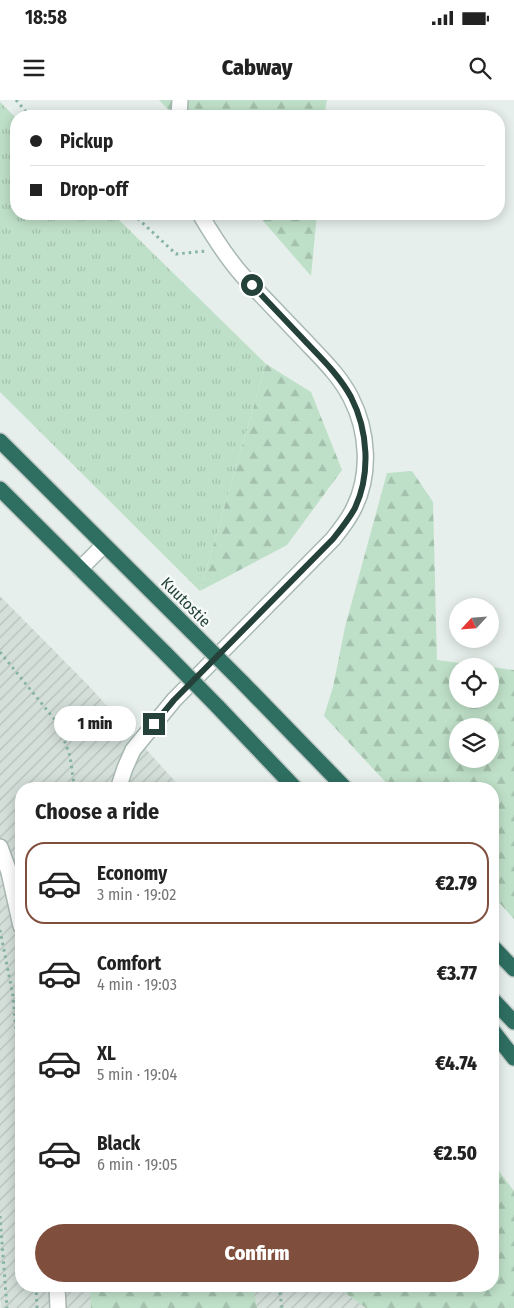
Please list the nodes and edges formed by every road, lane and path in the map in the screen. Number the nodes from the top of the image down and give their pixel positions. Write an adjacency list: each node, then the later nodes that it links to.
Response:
1 (16, 100): 2 (path)
2 (25, 110)
3 (139, 220): 5 (path)
4 (204, 220): 13 (street)
5 (212, 250)
6 (0, 441): 8 (highway, Kuutostie)
7 (0, 489): 9 (highway)
8 (104, 545): 9 (street); 16 (highway, Kuutostie, bridge)
9 (80, 569): 11 (highway, bridge)
10 (0, 652): 12 (path)
11 (217, 706): 14 (highway); 15 (highway)
12 (74, 782)
13 (120, 782)
14 (282, 782)
15 (289, 782)
16 (339, 782)
17 (0, 847): 18 (street)
18 (15, 901)
19 (0, 930): 23 (path)
20 (499, 953): 21 (highway)
21 (514, 969)
22 (499, 1006): 24 (highway)
23 (15, 1020)
24 (514, 1022)
25 (499, 1039): 26 (highway)
26 (514, 1058)
27 (0, 1216): 31 (path)
28 (36, 1292): 32 (path)
29 (57, 1292): 33 (street)
30 (280, 1292): 34 (path)
31 (8, 1308)
32 (37, 1308)
33 (58, 1308)
34 (282, 1308)

